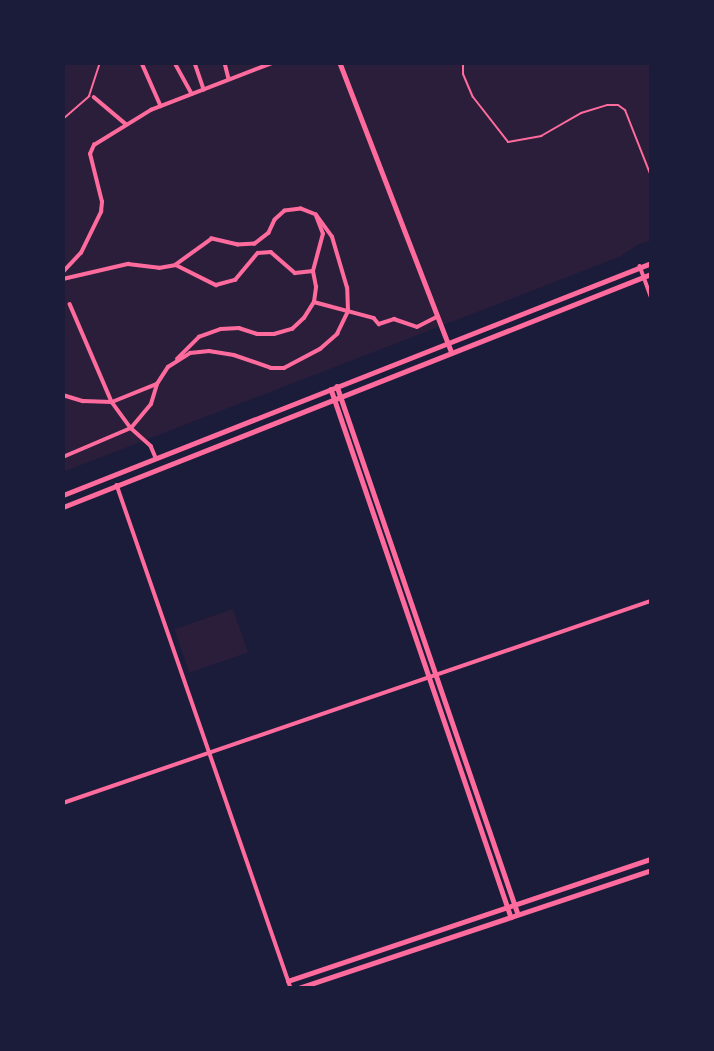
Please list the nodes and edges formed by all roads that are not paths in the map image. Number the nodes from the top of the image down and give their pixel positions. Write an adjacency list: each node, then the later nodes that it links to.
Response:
1 (142, 63): 11 (street)
2 (174, 63): 9 (street)
3 (195, 63): 8 (street)
4 (225, 63): 7 (street)
5 (272, 63): 7 (street)
6 (340, 63): 26 (street)
7 (229, 79): 8 (street)
8 (204, 89): 9 (street)
9 (192, 93): 11 (street)
10 (94, 97): 12 (street)
11 (161, 106): 12 (street)
12 (126, 124): 18 (street)
13 (316, 215): 15 (street); 17 (street); 25 (street)
14 (651, 262): 16 (main road)
15 (176, 265): 17 (street); 21 (street)
16 (640, 266): 20 (street); 27 (main road)
17 (313, 271): 23 (street)
18 (63, 272)
19 (651, 274): 20 (main road)
20 (644, 276): 22 (street); 28 (main road)
21 (63, 279)
22 (651, 297)
23 (314, 302): 25 (street); 29 (street)
24 (70, 304): 36 (street)
25 (348, 311): 26 (street); 29 (street)
26 (437, 317): 27 (street)
27 (447, 342): 28 (street); 31 (main road)
28 (451, 352): 34 (main road)
29 (168, 367): 30 (street)
30 (157, 384): 36 (street); 37 (street)
31 (337, 386): 32 (main road); 34 (street)
32 (331, 388): 35 (street); 39 (main road)
33 (63, 395): 36 (street)
34 (341, 396): 35 (main road); 44 (street)
35 (334, 398): 40 (main road); 45 (street)
36 (112, 402): 37 (street)
37 (131, 428): 38 (street); 39 (street)
38 (63, 457)
39 (156, 458): 41 (main road)
40 (117, 485): 42 (main road); 46 (street)
41 (63, 495)
42 (63, 507)
43 (651, 601): 44 (street)
44 (436, 674): 45 (street); 50 (street)
45 (429, 677): 46 (street); 51 (street)
46 (209, 752): 47 (street); 54 (street)
47 (63, 803)
48 (651, 859): 50 (street)
49 (651, 870): 52 (street)
50 (515, 905): 51 (street); 52 (street)
51 (508, 908): 53 (street); 54 (street)
52 (518, 914): 53 (street)
53 (511, 917): 56 (street)
54 (288, 981): 55 (street)
55 (290, 988)
56 (299, 988)

